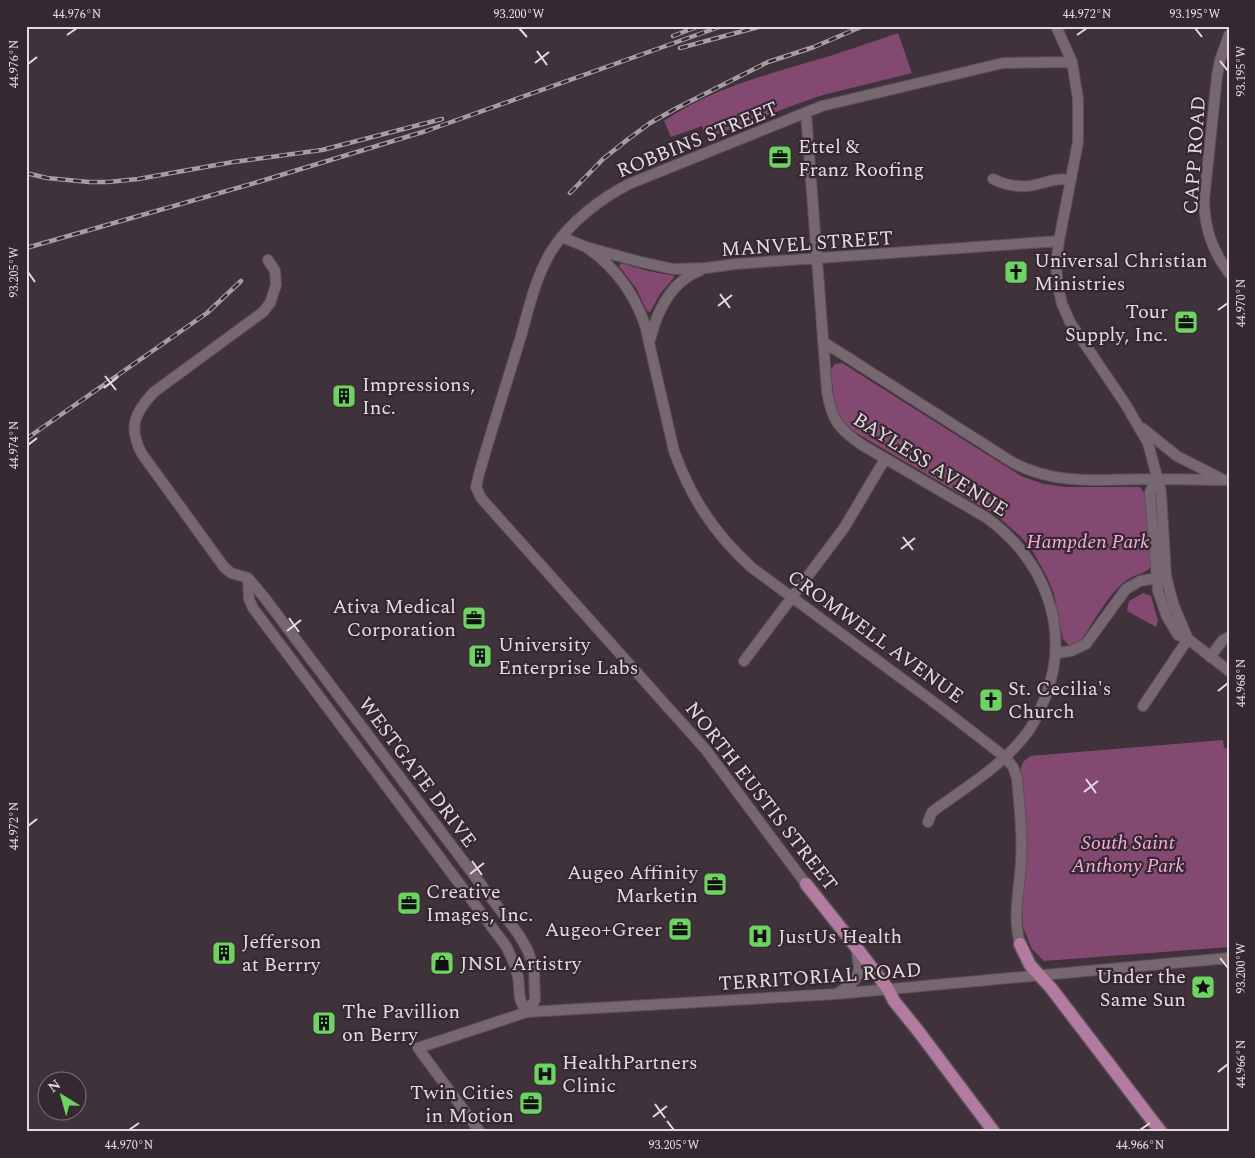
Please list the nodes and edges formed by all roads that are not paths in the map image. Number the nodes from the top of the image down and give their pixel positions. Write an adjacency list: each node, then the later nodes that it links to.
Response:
1 (1056, 26): 3 (street)
2 (1229, 35): 13 (street, CAPP ROAD)
3 (1072, 62): 4 (street, ROBBINS STREET); 6 (street)
4 (806, 113): 7 (street, ROBBINS STREET); 10 (street, BAYLESS AVENUE)
5 (993, 179): 6 (street)
6 (1071, 180): 8 (street)
7 (562, 237): 9 (street, MANVEL STREET); 20 (street, ROBBINS STREET)
8 (1059, 241): 10 (street, MANVEL STREET); 16 (street)
9 (586, 247): 12 (street, MANVEL STREET); 14 (street, CROMWELL AVENUE)
10 (818, 259): 12 (street, MANVEL STREET); 15 (street, BAYLESS AVENUE)
11 (268, 260): 22 (street, WESTGATE DRIVE)
12 (706, 268): 14 (street, CROMWELL AVENUE)
13 (1229, 273)
14 (649, 343): 23 (street, CROMWELL AVENUE)
15 (825, 343): 17 (street, BAYLESS AVENUE); 18 (street)
16 (1137, 423): 18 (street); 19 (street)
17 (885, 459): 23 (street); 26 (street, BAYLESS AVENUE)
18 (1157, 479): 19 (street); 21 (street)
19 (1226, 480)
20 (481, 498): 33 (street, NORTH EUSTIS STREET)
21 (1162, 577): 25 (street); 26 (street)
22 (248, 578): 40 (street, WESTGATE DRIVE); 40 (street, WESTGATE DRIVE)
23 (793, 597): 28 (street); 31 (street, CROMWELL AVENUE)
24 (1229, 637): 27 (street)
25 (1188, 639): 27 (street); 30 (street)
26 (1056, 653): 31 (street, BAYLESS AVENUE)
27 (1210, 658): 29 (street)
28 (744, 661)
29 (1229, 671)
30 (1143, 706)
31 (1005, 757): 32 (street, BAYLESS AVENUE); 34 (street, CROMWELL AVENUE)
32 (928, 822)
33 (806, 884): 35 (main road, NORTH EUSTIS STREET)
34 (1020, 944): 37 (main road, CROMWELL AVENUE)
35 (856, 947): 38 (main road, NORTH EUSTIS STREET); 39 (street)
36 (1229, 958): 37 (street, TERRITORIAL ROAD)
37 (1042, 976): 38 (street, TERRITORIAL ROAD); 43 (main road, CROMWELL AVENUE)
38 (888, 990): 39 (street, TERRITORIAL ROAD); 42 (main road, NORTH EUSTIS STREET)
39 (836, 994): 40 (street, TERRITORIAL ROAD)
40 (528, 1012): 41 (street, TERRITORIAL ROAD)
41 (480, 1132)
42 (994, 1132)
43 (1161, 1132)

